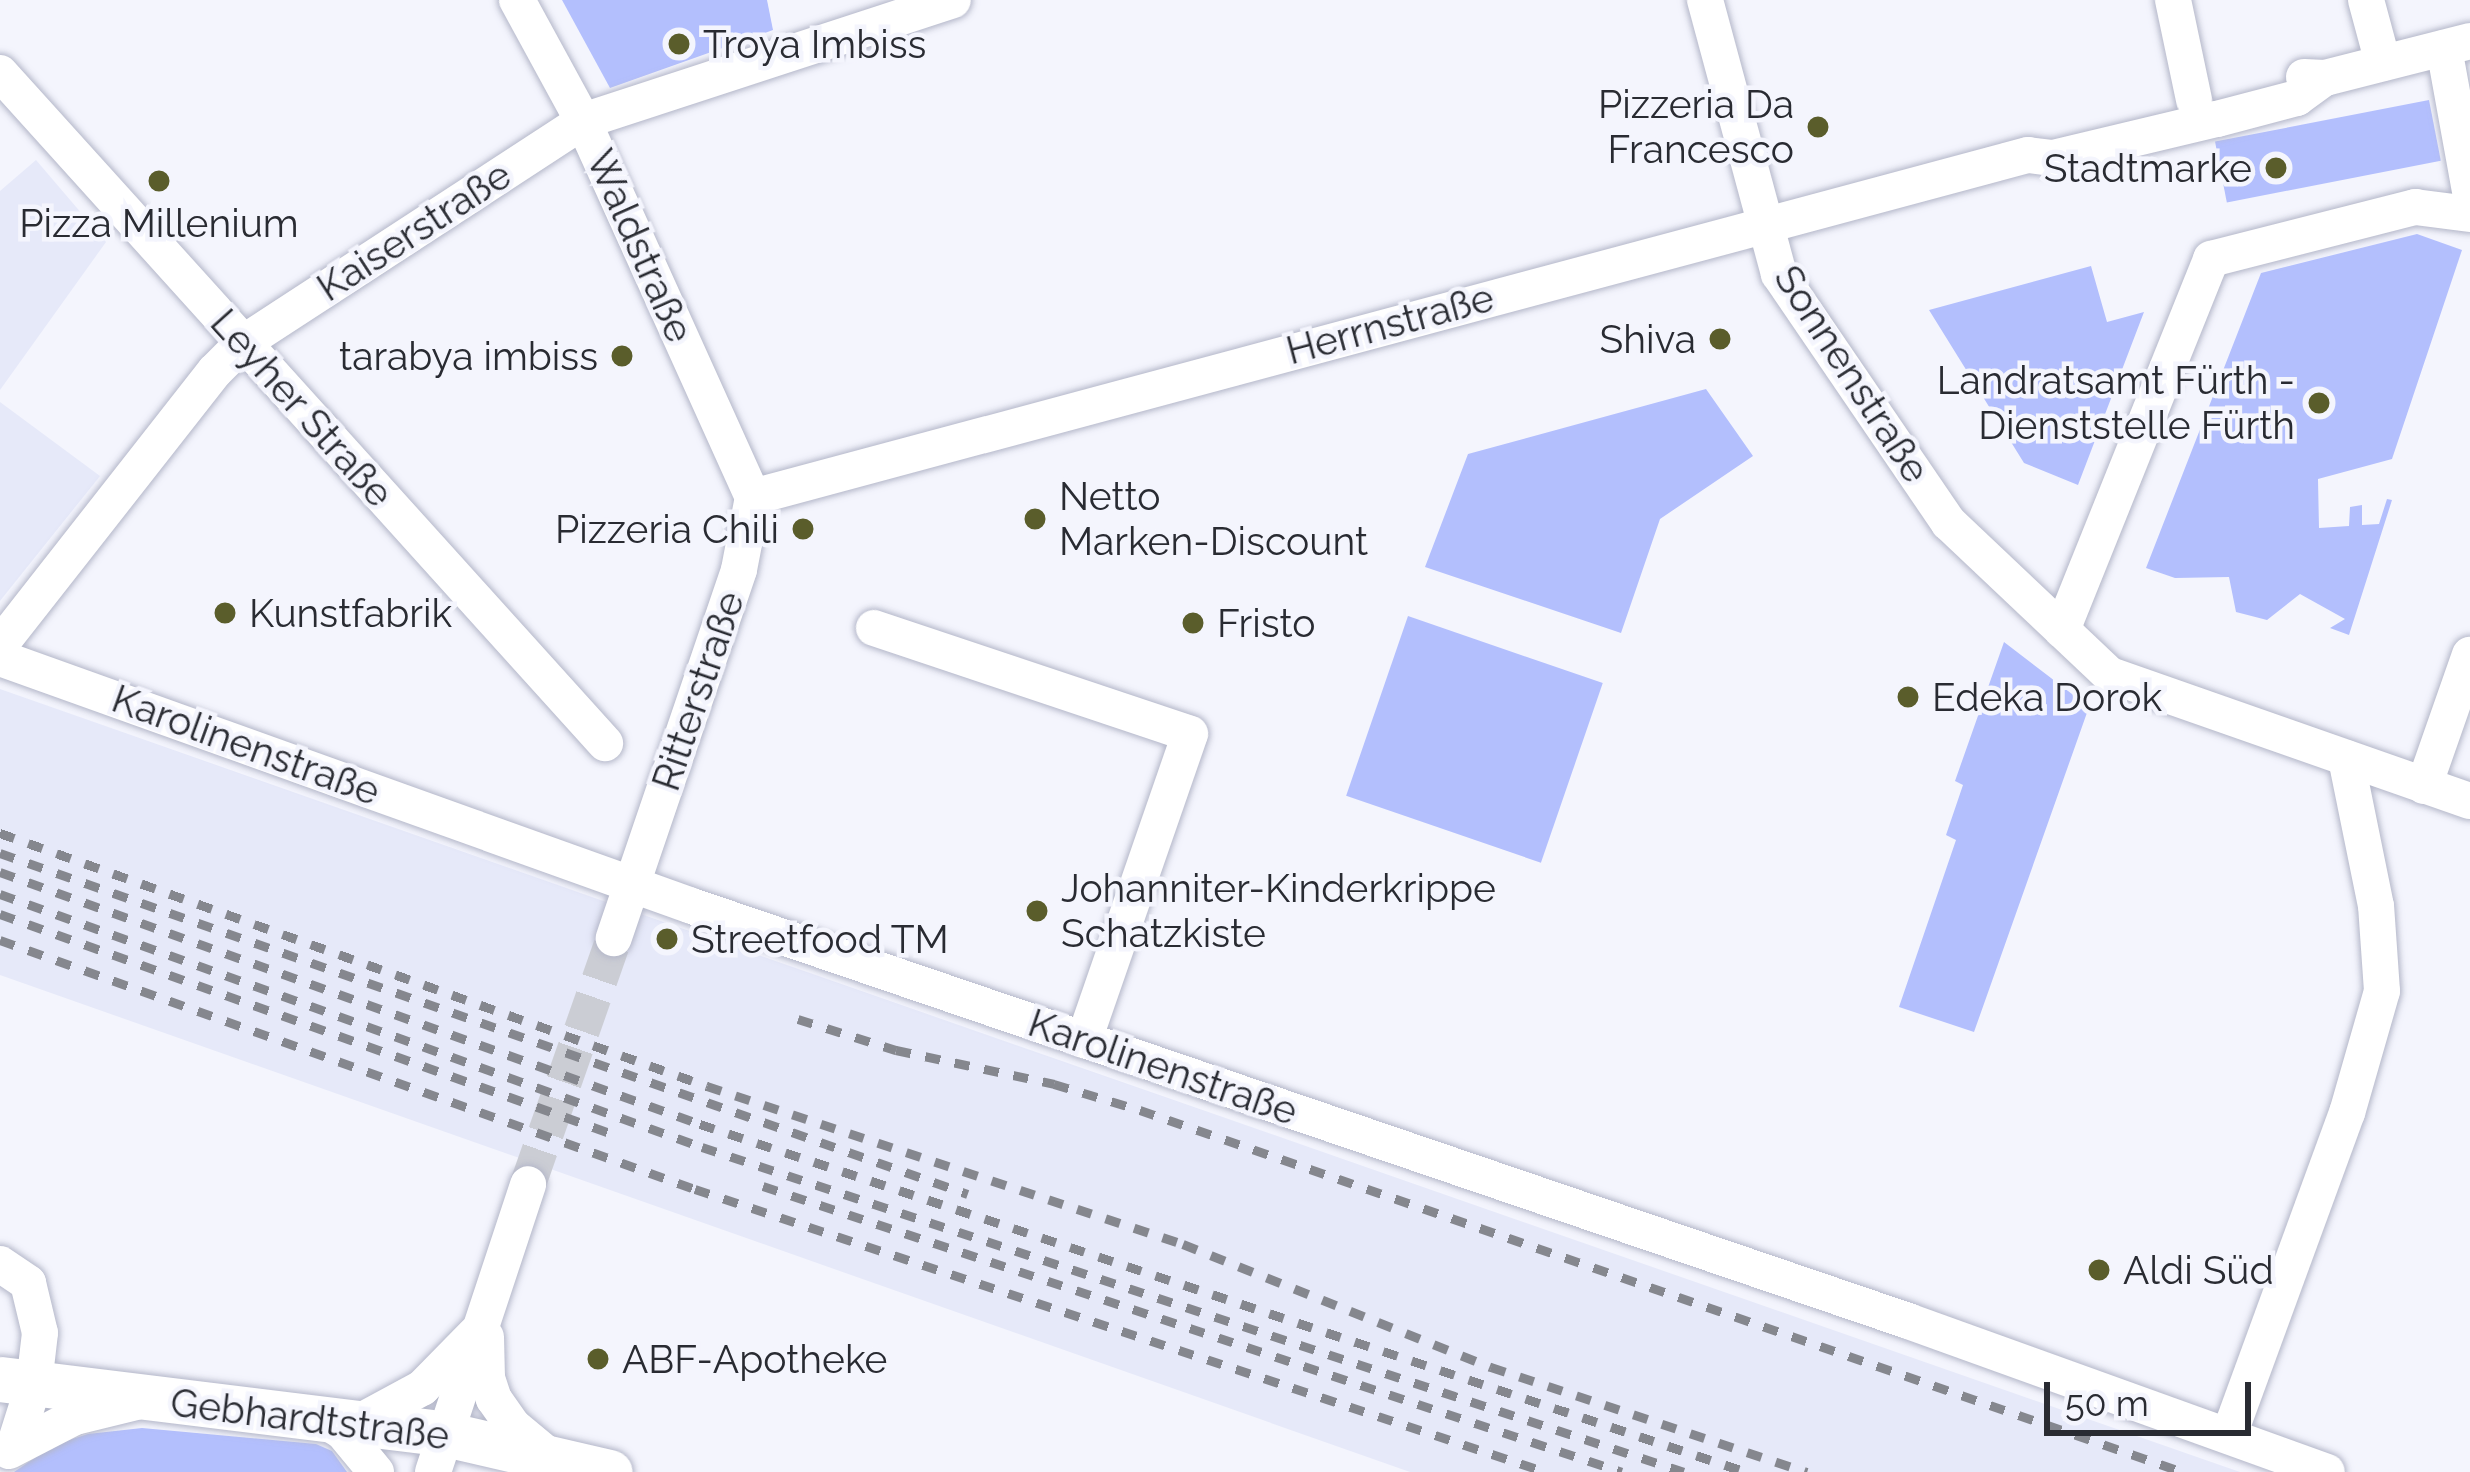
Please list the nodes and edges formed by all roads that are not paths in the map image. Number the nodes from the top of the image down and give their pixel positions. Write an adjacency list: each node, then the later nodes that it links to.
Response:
1 (517, 0): 11 (street, Waldstraße)
2 (953, 0): 11 (street, Kaiserstraße)
3 (1705, 0): 15 (street, Sonnenstraße)
4 (2173, 0): 10 (street)
5 (2366, 0): 7 (street)
6 (2457, 45): 7 (street, Herrnstraße); 13 (street)
7 (2383, 63): 9 (street, Herrnstraße)
8 (0, 73): 16 (street, Leyher Straße)
9 (2325, 79): 10 (street, Herrnstraße); 12 (street, Herrnstraße)
10 (2194, 100): 12 (street, Herrnstraße)
11 (584, 121): 16 (street, Kaiserstraße); 17 (street, Waldstraße)
12 (2028, 155): 15 (street, Herrnstraße)
13 (2470, 191)
14 (2470, 214): 19 (street)
15 (1767, 224): 17 (street, Herrnstraße); 19 (street, Sonnenstraße)
16 (243, 343): 20 (street, Kaiserstraße); 23 (street, Leyher Straße)
17 (753, 497): 27 (street, Ritterstraße)
18 (874, 628): 29 (street)
19 (2062, 630): 24 (street, Sonnenstraße)
20 (0, 645)
21 (2470, 655): 25 (street)
22 (0, 658): 27 (street, Karolinenstraße)
23 (605, 743)
24 (2346, 758): 25 (street, Sonnenstraße); 36 (street)
25 (2424, 785): 26 (street, Sonnenstraße)
26 (2470, 801)
27 (635, 884): 28 (street, Ritterstraße); 29 (street, Karolinenstraße)
28 (614, 938)
29 (1084, 1040): 36 (street, Karolinenstraße)
30 (528, 1184): 32 (street)
31 (0, 1264): 33 (street)
32 (486, 1322): 35 (street); 38 (street); 39 (street)
33 (17, 1382): 34 (main road, Gebhardtstraße); 37 (street)
34 (151, 1399): 35 (main road, Gebhardtstraße); 37 (street)
35 (338, 1419): 38 (main road, Gebhardtstraße); 40 (street)
36 (2229, 1436): 42 (street, Karolinenstraße)
37 (8, 1453)
38 (439, 1453): 39 (main road, Gebhardtstraße)
39 (549, 1456): 41 (main road, Gebhardtstraße)
40 (376, 1472)
41 (610, 1472)
42 (2327, 1472)

